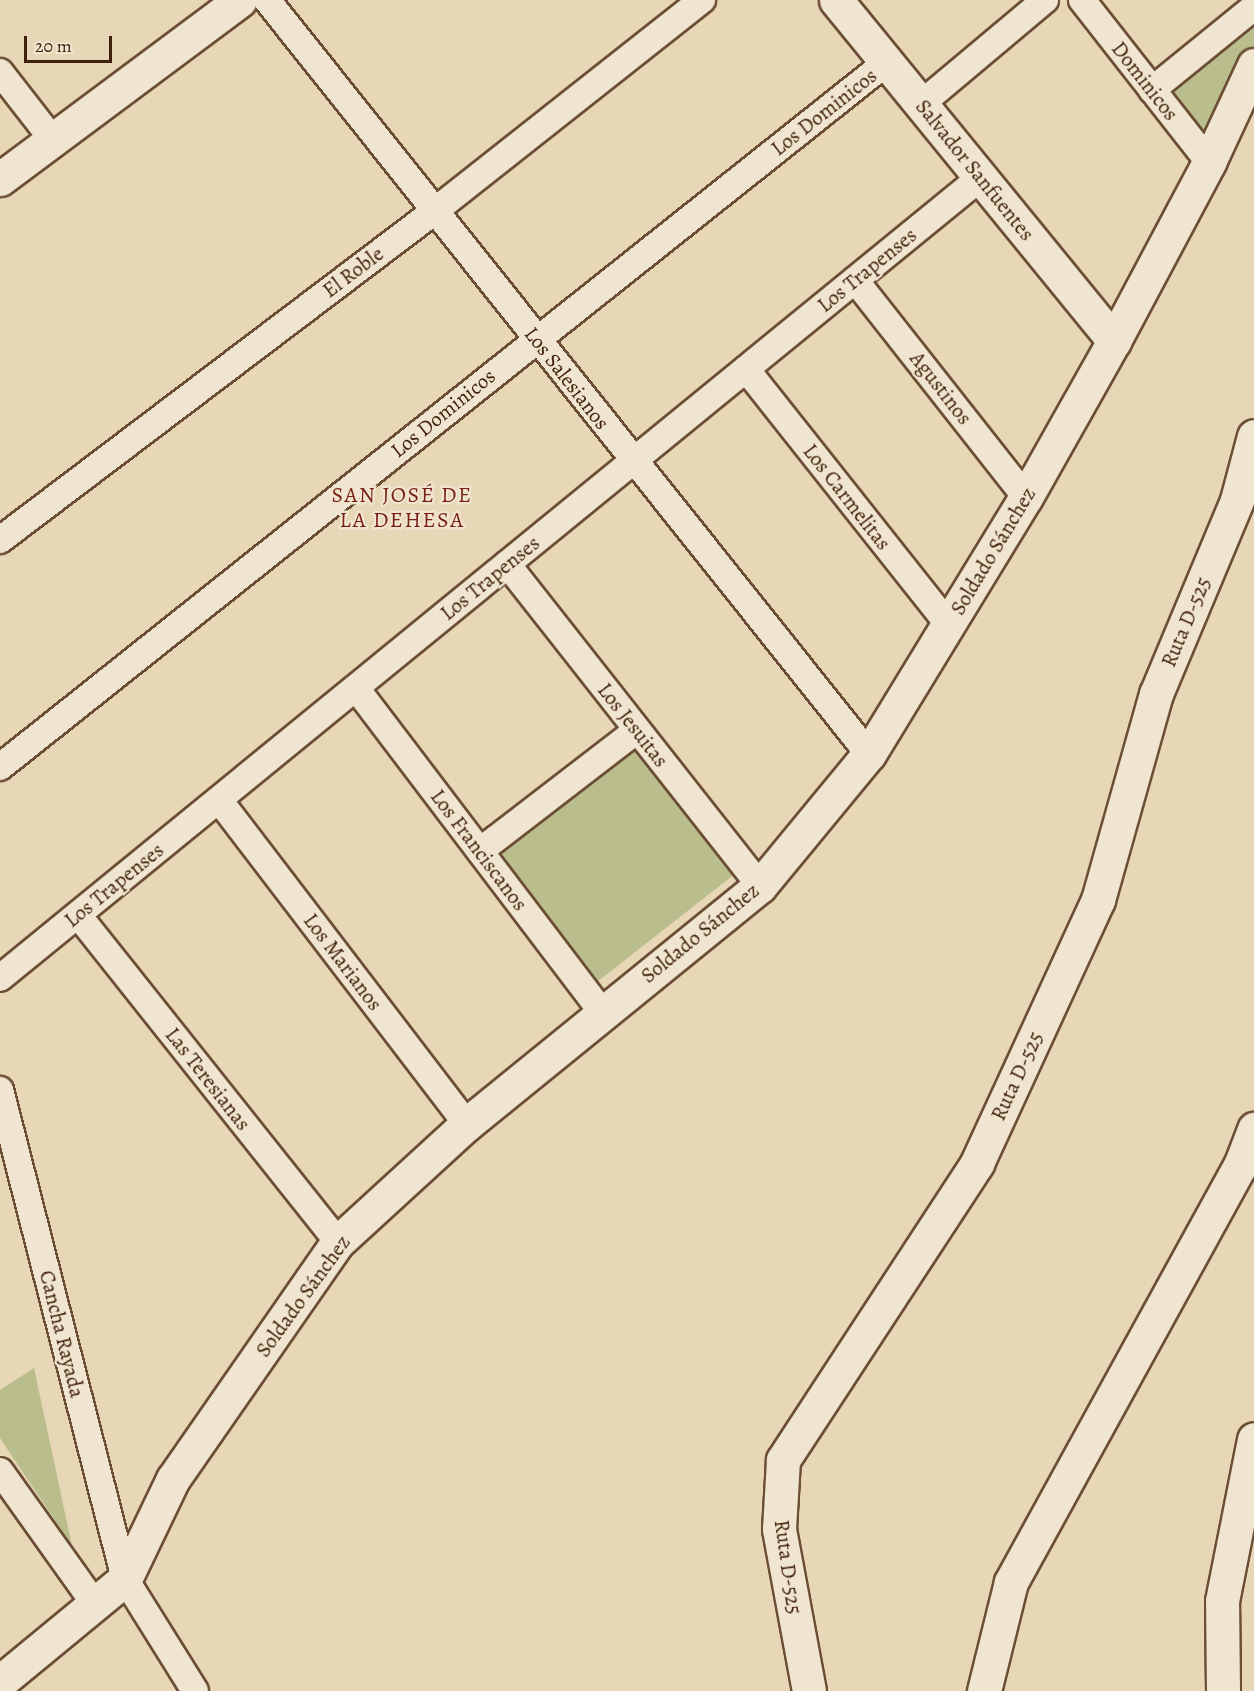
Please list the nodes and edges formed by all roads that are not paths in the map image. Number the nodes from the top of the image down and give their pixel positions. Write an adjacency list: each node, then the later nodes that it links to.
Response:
1 (240, 0): 13 (street)
2 (267, 0): 17 (street, Los Salesianos)
3 (702, 0): 17 (street, El Roble)
4 (836, 0): 8 (street, Salvador Sanfuentes)
5 (1045, 0): 12 (street)
6 (1082, 0): 11 (street, Dominicos)
7 (1254, 7): 11 (street)
8 (887, 62): 12 (street, Salvador Sanfuentes); 19 (street, Los Dominicos)
9 (1254, 64): 14 (street, Soldado Sánchez)
10 (0, 72): 13 (street)
11 (1152, 90): 14 (street, Dominicos)
12 (921, 104): 15 (street, Salvador Sanfuentes)
13 (53, 140): 16 (street)
14 (1209, 162): 20 (street, Soldado Sánchez)
15 (981, 177): 18 (street, Los Trapenses); 20 (street, Salvador Sanfuentes)
16 (0, 179)
17 (436, 210): 19 (street, Los Salesianos); 25 (street, El Roble)
18 (855, 280): 21 (street, Los Trapenses); 24 (street, Agustinos)
19 (537, 338): 23 (street, Los Salesianos); 31 (street, Los Dominicos)
20 (1114, 341): 24 (street, Soldado Sánchez)
21 (746, 369): 23 (street, Los Trapenses); 27 (street, Los Carmelitas)
22 (1254, 436): 48 (street, Ruta D-525)
23 (632, 462): 26 (street, Los Trapenses); 30 (street, Los Salesianos)
24 (1026, 497): 27 (street, Soldado Sánchez)
25 (0, 540)
26 (507, 564): 28 (street, Los Trapenses); 29 (street, Los Jesuitas)
27 (949, 625): 30 (street, Soldado Sánchez)
28 (356, 688): 32 (street, Los Trapenses); 33 (street, Los Franciscanos)
29 (637, 729): 33 (street); 34 (street, Los Jesuitas)
30 (869, 754): 34 (street, Soldado Sánchez)
31 (0, 767)
32 (219, 800): 35 (street, Los Trapenses); 39 (street, Los Marianos)
33 (480, 851): 37 (street, Los Franciscanos)
34 (760, 886): 37 (street, Soldado Sánchez)
35 (78, 915): 36 (street, Los Trapenses); 41 (street, Las Teresianas)
36 (0, 978)
37 (603, 1013): 39 (street, Soldado Sánchez)
38 (0, 1090): 44 (street, Cancha Rayada)
39 (466, 1124): 41 (street, Soldado Sánchez)
40 (1254, 1130): 49 (street)
41 (338, 1242): 44 (street, Soldado Sánchez)
42 (1254, 1439): 50 (street)
43 (0, 1472): 45 (street)
44 (125, 1579): 45 (street, Soldado Sánchez); 47 (street, Cancha Rayada)
45 (94, 1603): 46 (street, Soldado Sánchez)
46 (3, 1675)
47 (195, 1691)
48 (809, 1691)
49 (984, 1691)
50 (1223, 1691)

